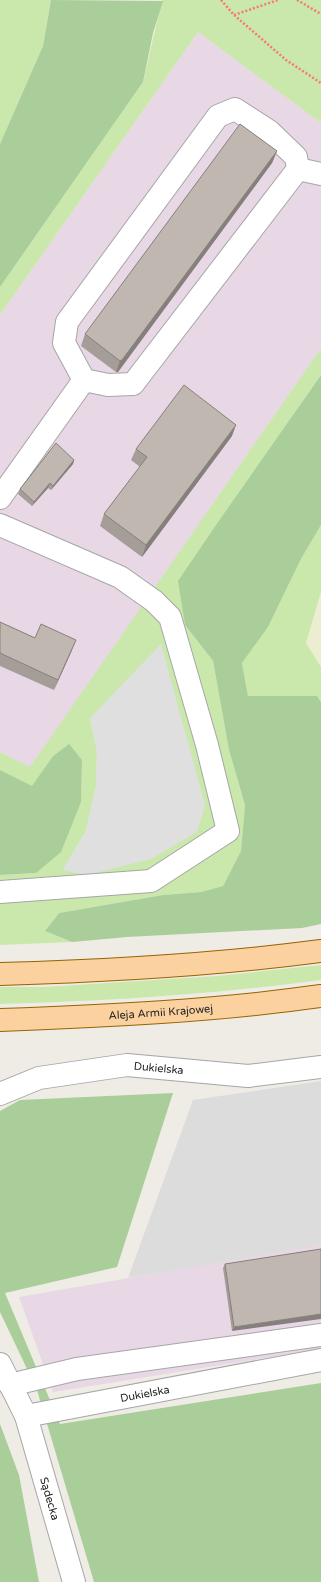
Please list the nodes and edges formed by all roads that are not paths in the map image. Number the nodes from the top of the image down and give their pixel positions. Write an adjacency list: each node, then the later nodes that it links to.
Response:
1 (298, 168): 2 (street); 3 (street); 3 (street)
2 (321, 174)
3 (84, 380): 4 (street)
4 (0, 498)
5 (0, 525): 6 (street)
6 (0, 892)
7 (321, 951): 8 (main road)
8 (0, 974)
9 (321, 996): 10 (main road, Aleja Armii Krajowej)
10 (0, 1020)
11 (321, 1067): 12 (street, Dukielska)
12 (0, 1094)
13 (321, 1335): 16 (street)
14 (321, 1360): 17 (street, Dukielska)
15 (0, 1364): 16 (street)
16 (10, 1384): 17 (street)
17 (26, 1416): 18 (street, Sądecka)
18 (74, 1582)

